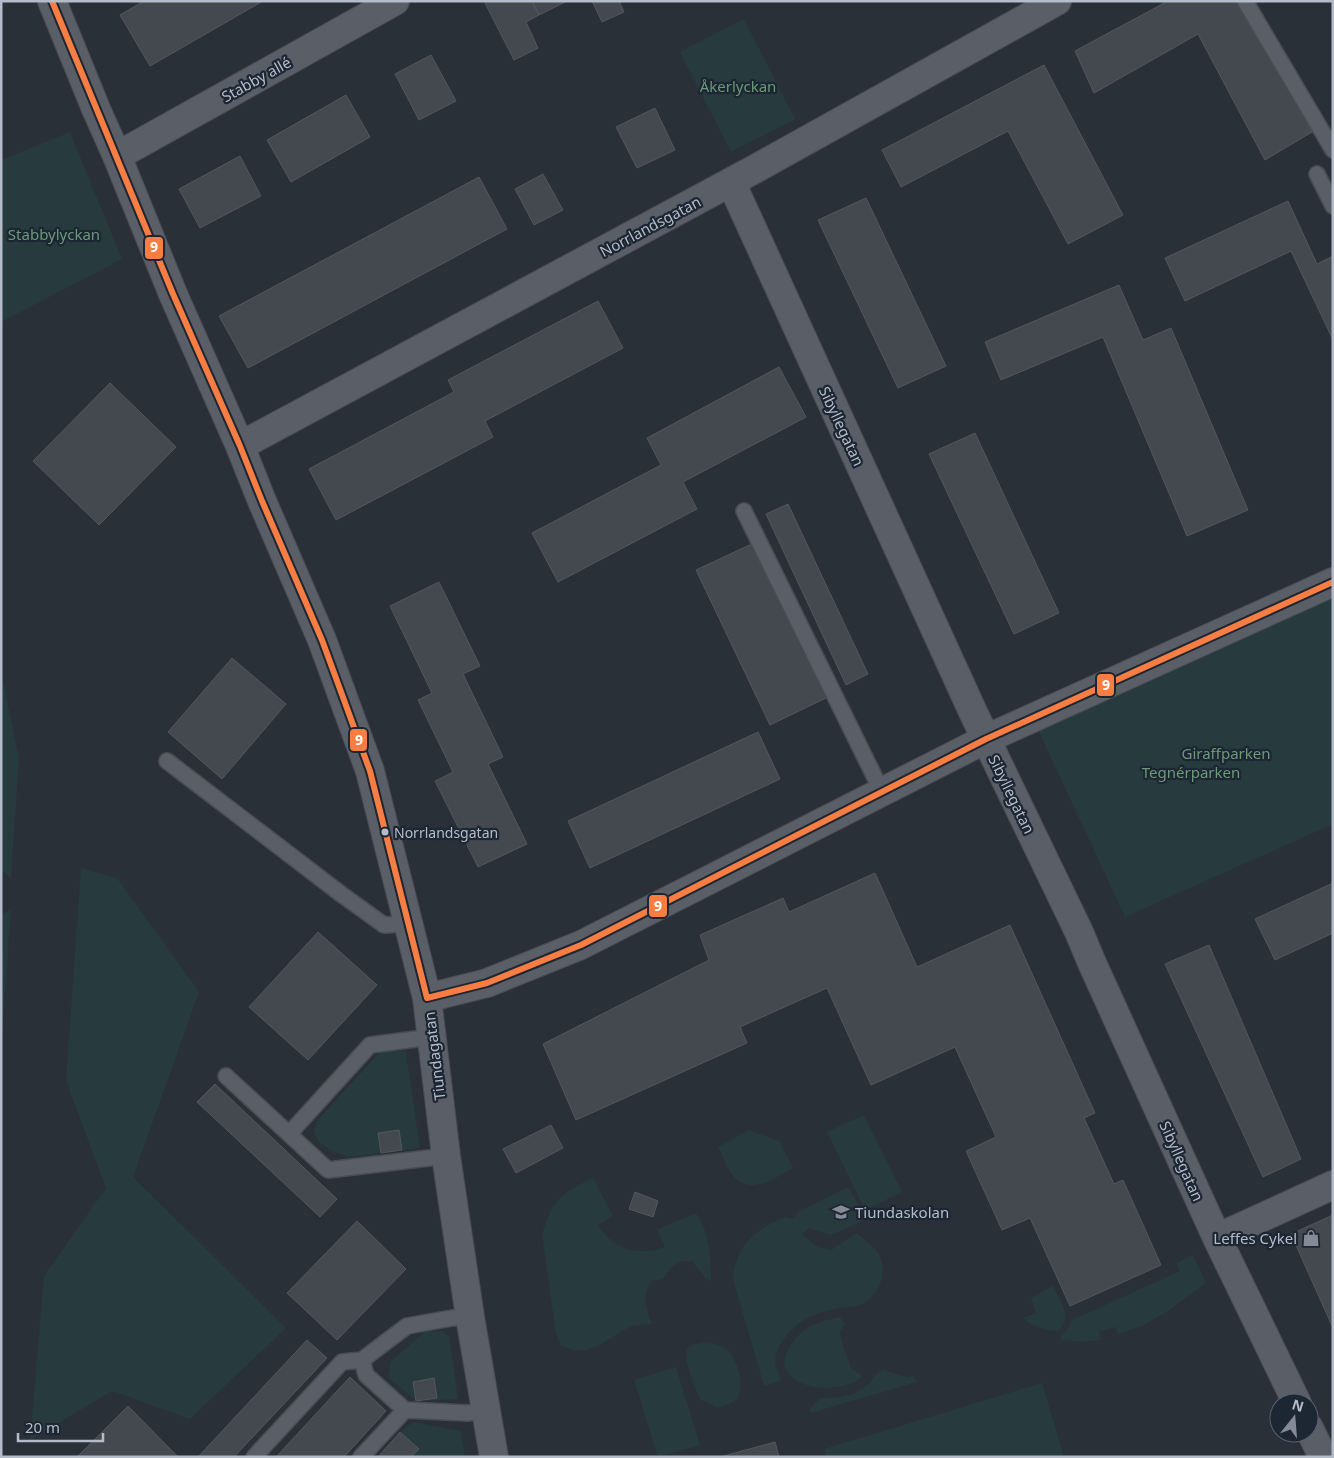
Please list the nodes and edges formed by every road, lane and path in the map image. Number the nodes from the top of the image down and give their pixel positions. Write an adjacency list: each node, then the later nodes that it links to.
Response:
1 (52, 1): 6 (street, Tiundagatan)
2 (394, 1): 6 (street, Stabby allé)
3 (1057, 1): 8 (street, Norrlandsgatan)
4 (1245, 1): 5 (lane)
5 (1333, 150)
6 (117, 156): 10 (street, Tiundagatan)
7 (1318, 174): 9 (lane)
8 (731, 182): 10 (street, Norrlandsgatan); 13 (street, Sibyllegatan)
9 (1333, 206)
10 (240, 446): 16 (street, Tiundagatan)
11 (744, 511): 15 (lane)
12 (1333, 582): 13 (street)
13 (986, 739): 15 (street); 23 (street, Sibyllegatan)
14 (167, 762): 16 (lane)
15 (882, 792): 17 (street)
16 (409, 924): 17 (street, Tiundagatan)
17 (427, 998): 18 (street, Tiundagatan)
18 (431, 1036): 20 (lane); 21 (street, Tiundagatan)
19 (226, 1076): 20 (lane)
20 (289, 1134): 21 (lane)
21 (446, 1156): 24 (street, Tiundagatan)
22 (1333, 1185): 23 (street)
23 (1217, 1238): 26 (street, Sibyllegatan)
24 (470, 1317): 25 (lane); 28 (street, Tiundagatan)
25 (362, 1360): 27 (lane); 30 (lane)
26 (1292, 1393)
27 (404, 1410): 28 (lane); 31 (lane)
28 (486, 1411): 32 (street, Tiundagatan)
29 (1316, 1443): 33 (street)
30 (254, 1457)
31 (361, 1457)
32 (494, 1457)
33 (1323, 1457)

